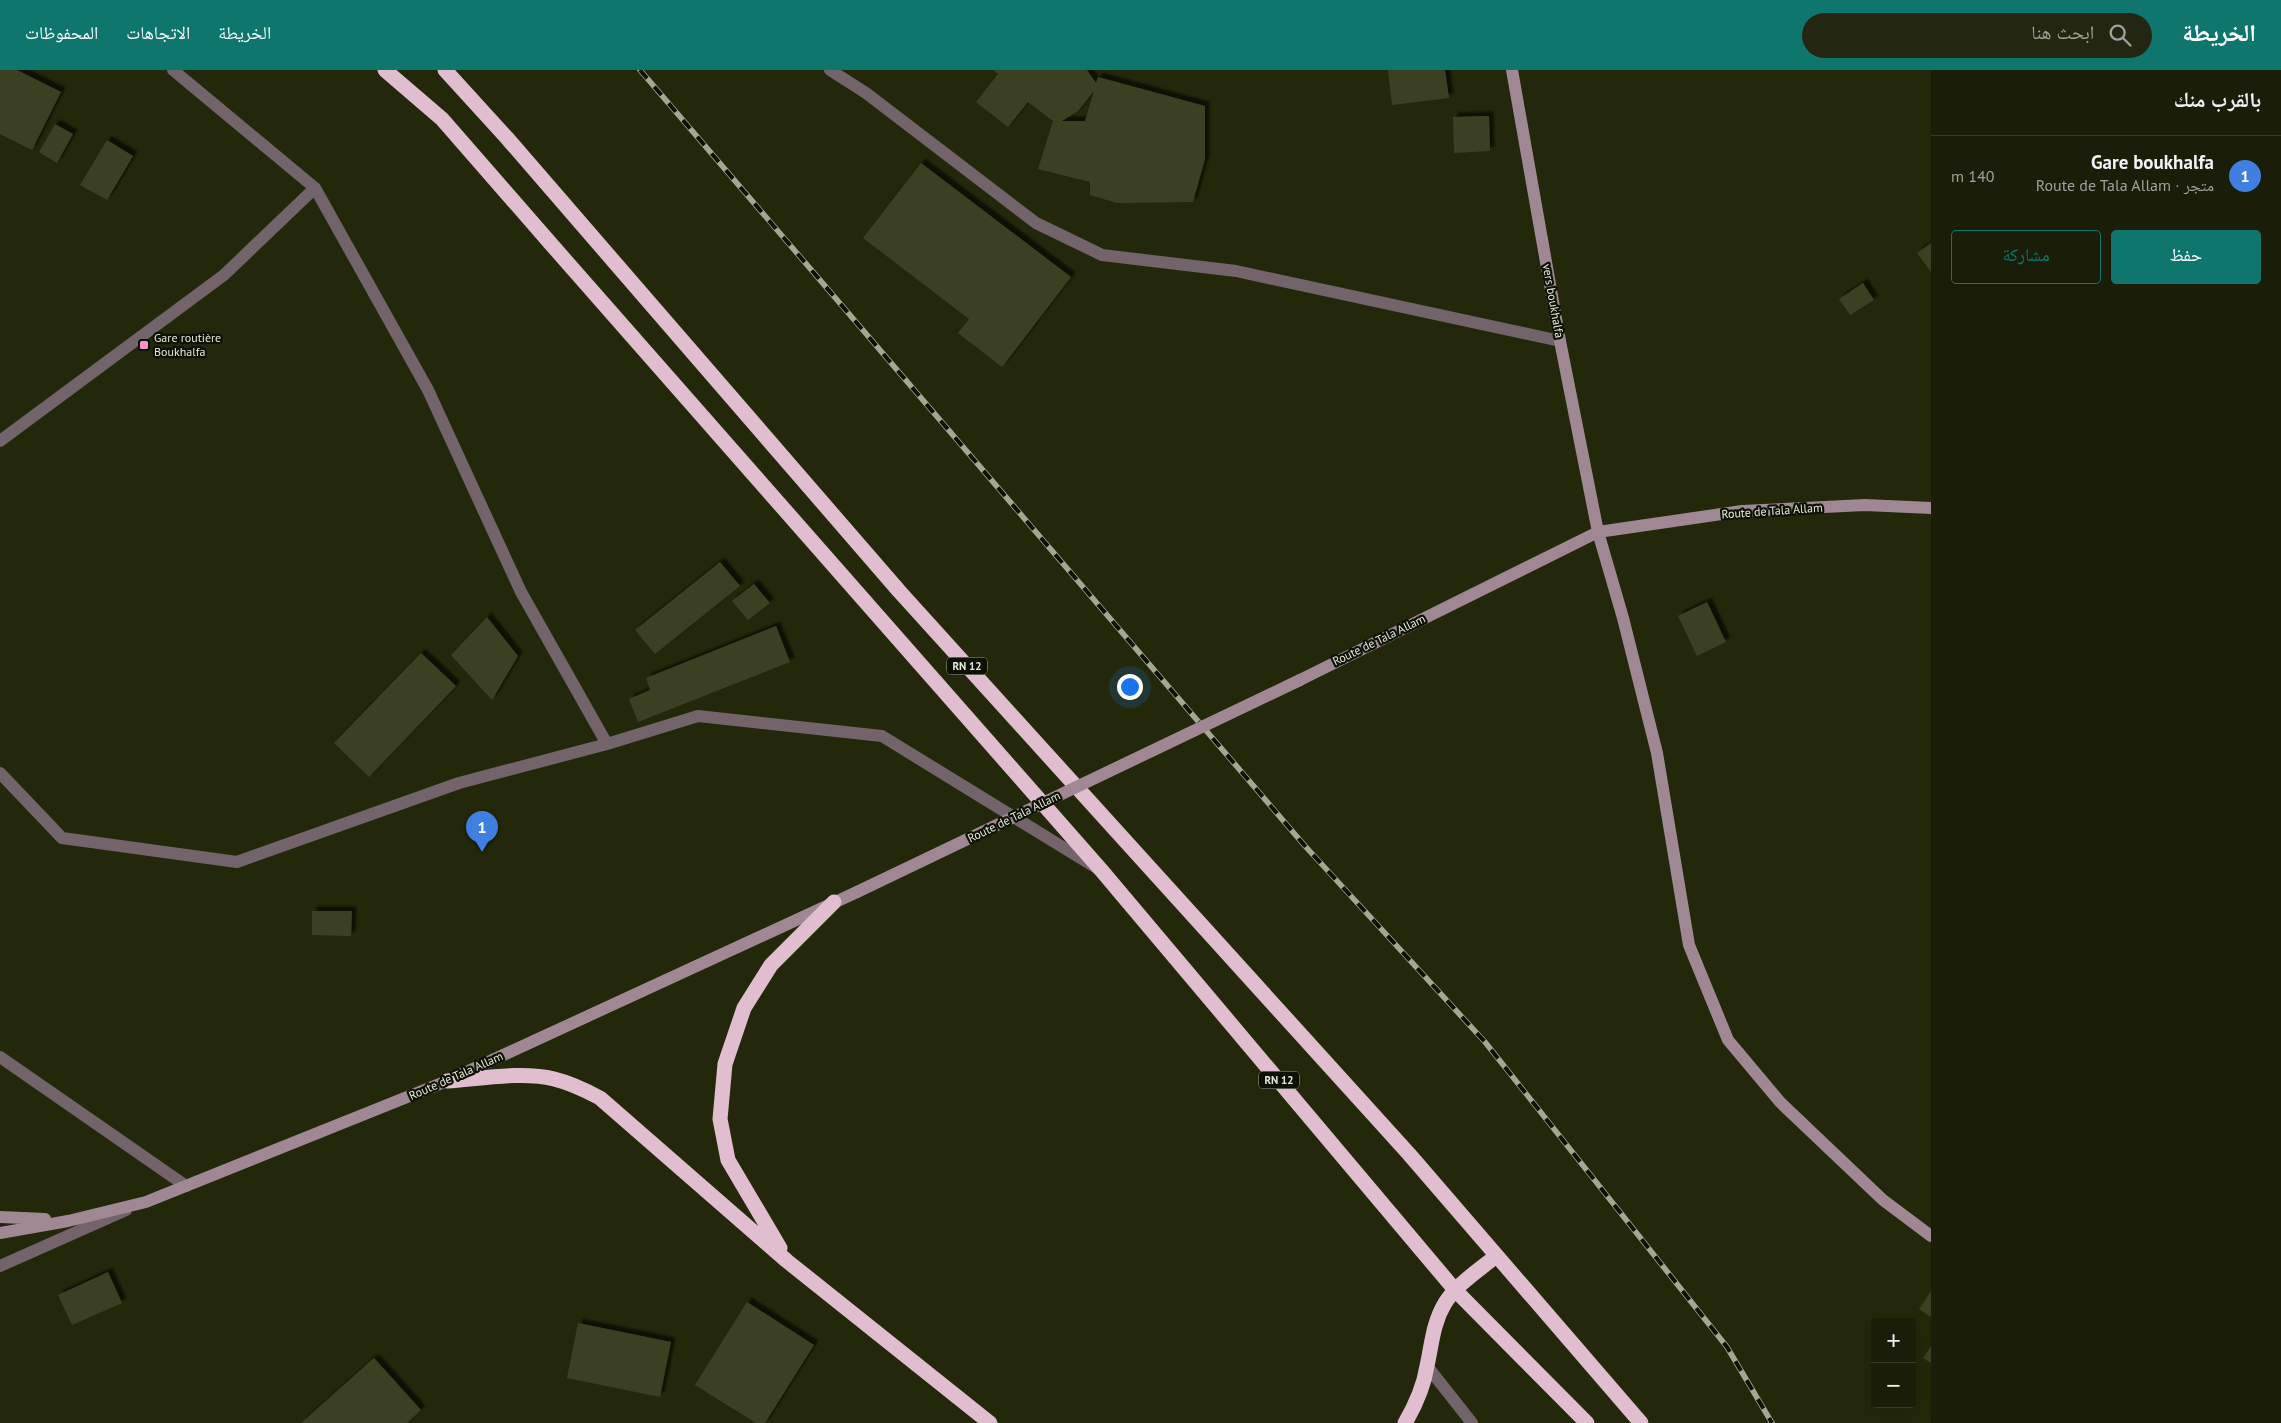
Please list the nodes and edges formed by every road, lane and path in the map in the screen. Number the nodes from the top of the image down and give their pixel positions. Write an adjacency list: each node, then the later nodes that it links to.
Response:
1 (173, 70): 6 (street)
2 (385, 70): 13 (highway, RN 12)
3 (445, 70): 23 (highway, RN 12)
4 (830, 70): 7 (street)
5 (1512, 70): 7 (main road, vers boukhalfa)
6 (315, 188): 8 (street); 11 (street)
7 (1560, 341): 10 (main road, vers boukhalfa)
8 (0, 441)
9 (1931, 508): 10 (main road, Route de Tala Allam)
10 (1598, 532): 14 (main road, Route de Tala Allam, bridge); 22 (main road, vers boukhalfa)
11 (607, 744): 12 (street); 13 (street)
12 (0, 773)
13 (1102, 871): 26 (highway, RN 12)
14 (834, 902): 16 (main road, Route de Tala Allam); 24 (highway)
15 (0, 1057): 17 (street)
16 (447, 1081): 17 (main road, Route de Tala Allam); 24 (highway)
17 (186, 1186): 18 (main road, Route de Tala Allam)
18 (146, 1202): 20 (main road, Route de Tala Allam); 25 (street)
19 (0, 1217): 20 (main road)
20 (68, 1221): 21 (main road)
21 (0, 1233)
22 (1931, 1236)
23 (1496, 1256): 26 (highway); 32 (highway, RN 12)
24 (787, 1261): 28 (highway)
25 (0, 1266)
26 (1455, 1290): 27 (highway); 31 (highway, RN 12)
27 (1428, 1366): 29 (highway); 30 (street)
28 (990, 1423)
29 (1405, 1423)
30 (1472, 1423)
31 (1587, 1423)
32 (1641, 1423)

